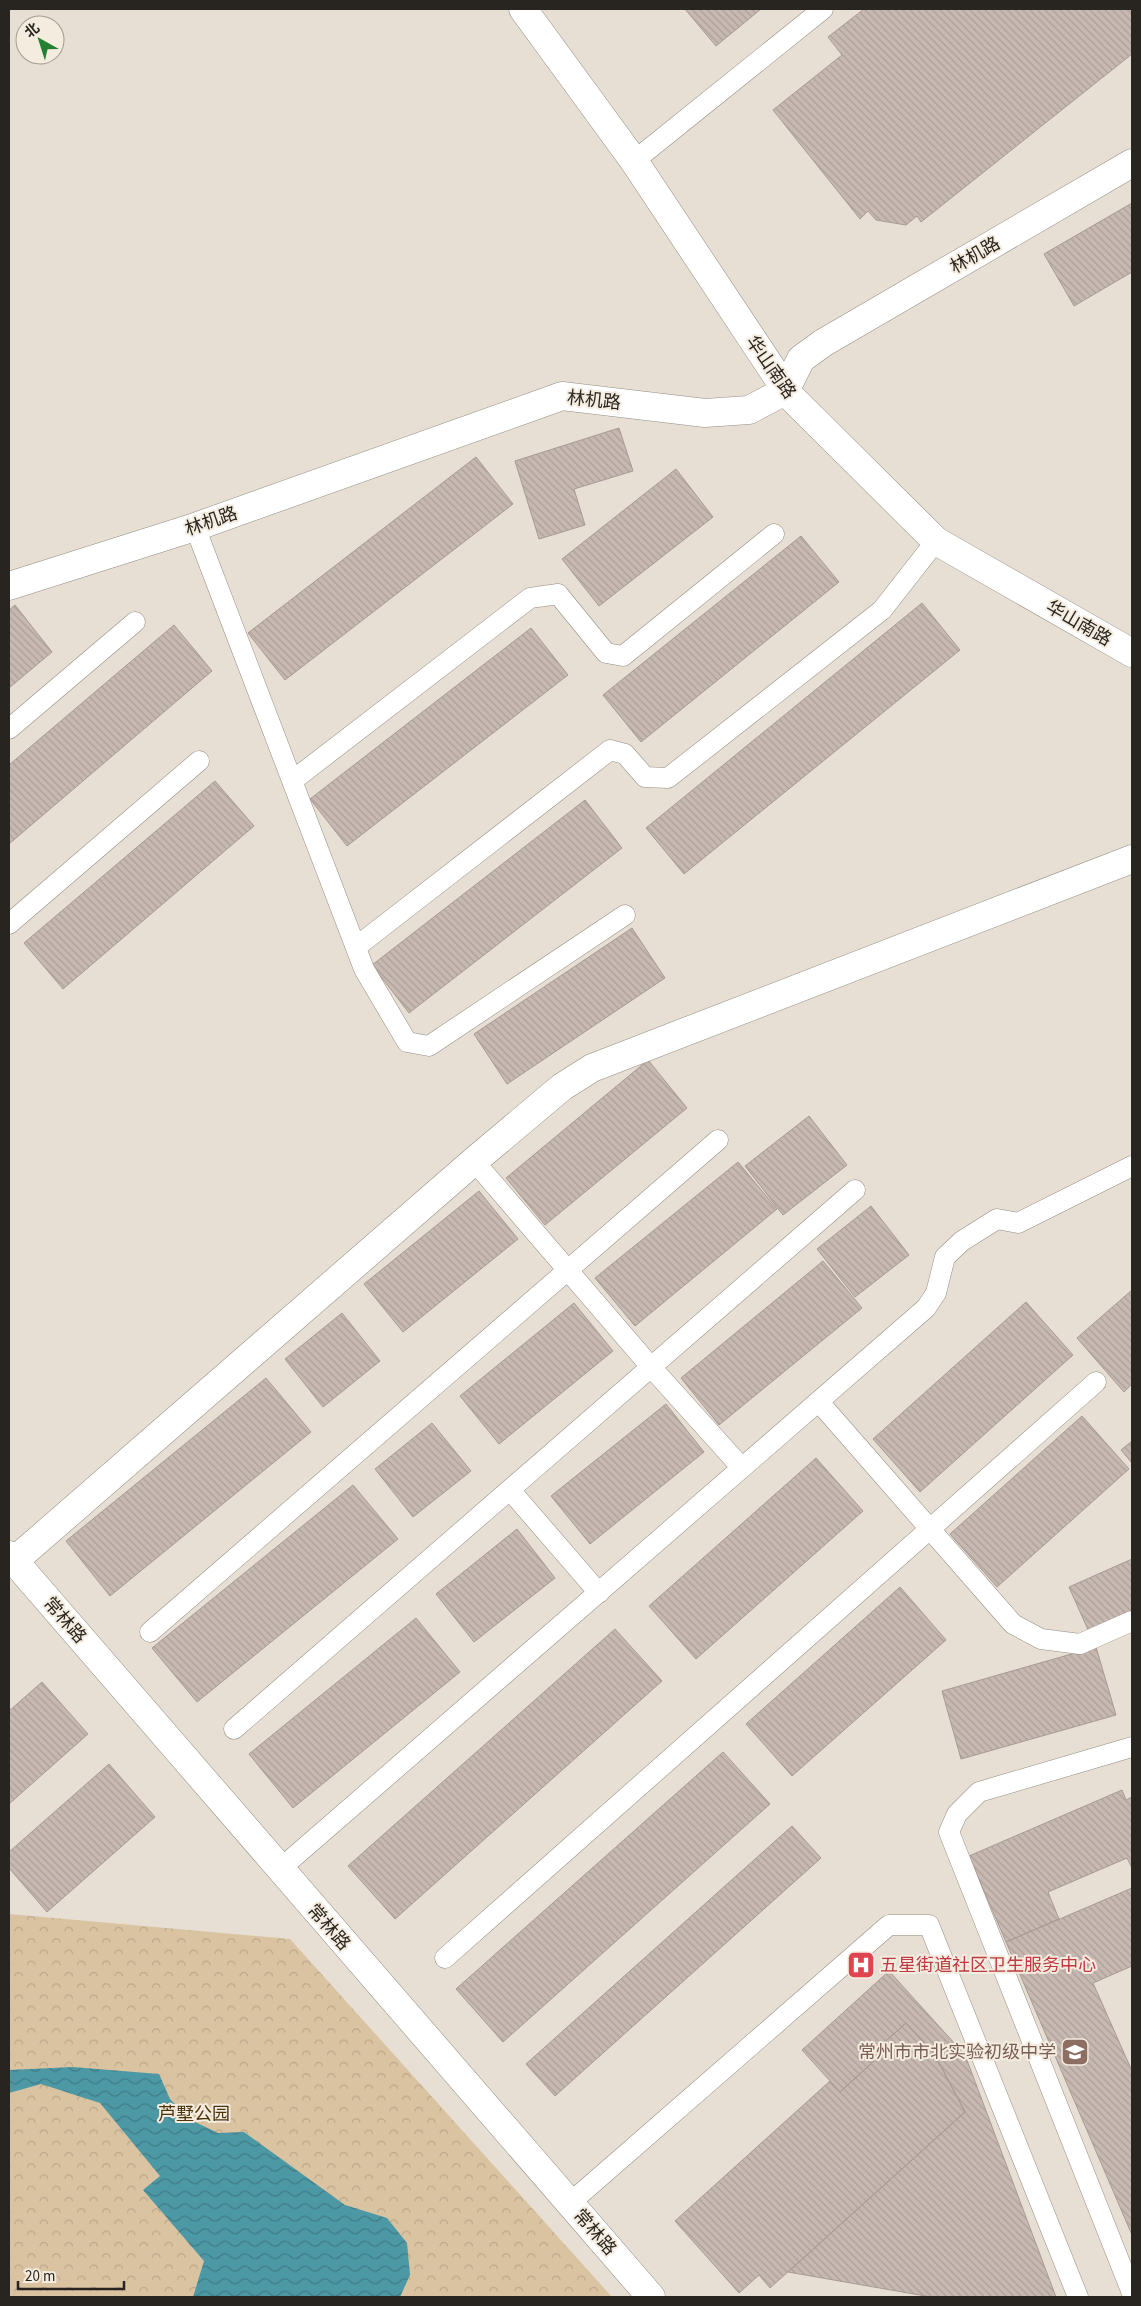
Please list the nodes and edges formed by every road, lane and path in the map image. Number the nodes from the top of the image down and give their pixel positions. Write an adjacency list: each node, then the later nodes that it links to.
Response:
1 (522, 9): 3 (street, 华山南路)
2 (823, 9): 3 (lane)
3 (634, 161): 5 (street, 华山南路)
4 (1132, 163): 5 (street, 林机路)
5 (785, 391): 6 (street, 林机路); 8 (street, 华山南路)
6 (195, 527): 9 (street, 林机路); 14 (lane)
7 (774, 534): 14 (lane)
8 (936, 541): 11 (street, 华山南路); 18 (lane)
9 (9, 586)
10 (135, 622): 12 (lane)
11 (1132, 654)
12 (9, 729)
13 (199, 761): 17 (lane)
14 (292, 781): 18 (lane)
15 (1132, 860): 20 (street)
16 (625, 915): 18 (lane)
17 (9, 924)
18 (356, 947)
19 (718, 1140): 23 (lane)
20 (474, 1161): 23 (lane); 30 (street)
21 (1132, 1166): 26 (lane)
22 (856, 1190): 24 (lane)
23 (568, 1270): 24 (lane); 33 (lane)
24 (651, 1367): 27 (lane); 28 (lane)
25 (1096, 1382): 29 (lane)
26 (819, 1402): 27 (lane); 29 (lane)
27 (742, 1468): 31 (lane)
28 (510, 1490): 31 (lane); 34 (lane)
29 (931, 1529): 32 (lane); 37 (lane)
30 (11, 1558): 36 (street, 常林路)
31 (598, 1593): 36 (lane)
32 (1132, 1622)
33 (150, 1632)
34 (234, 1729)
35 (1132, 1747): 39 (lane)
36 (280, 1869): 38 (street, 常林路)
37 (445, 1958)
38 (570, 2203): 40 (street, 常林路); 41 (lane)
39 (1132, 2293)
40 (651, 2297)
41 (1078, 2297)

